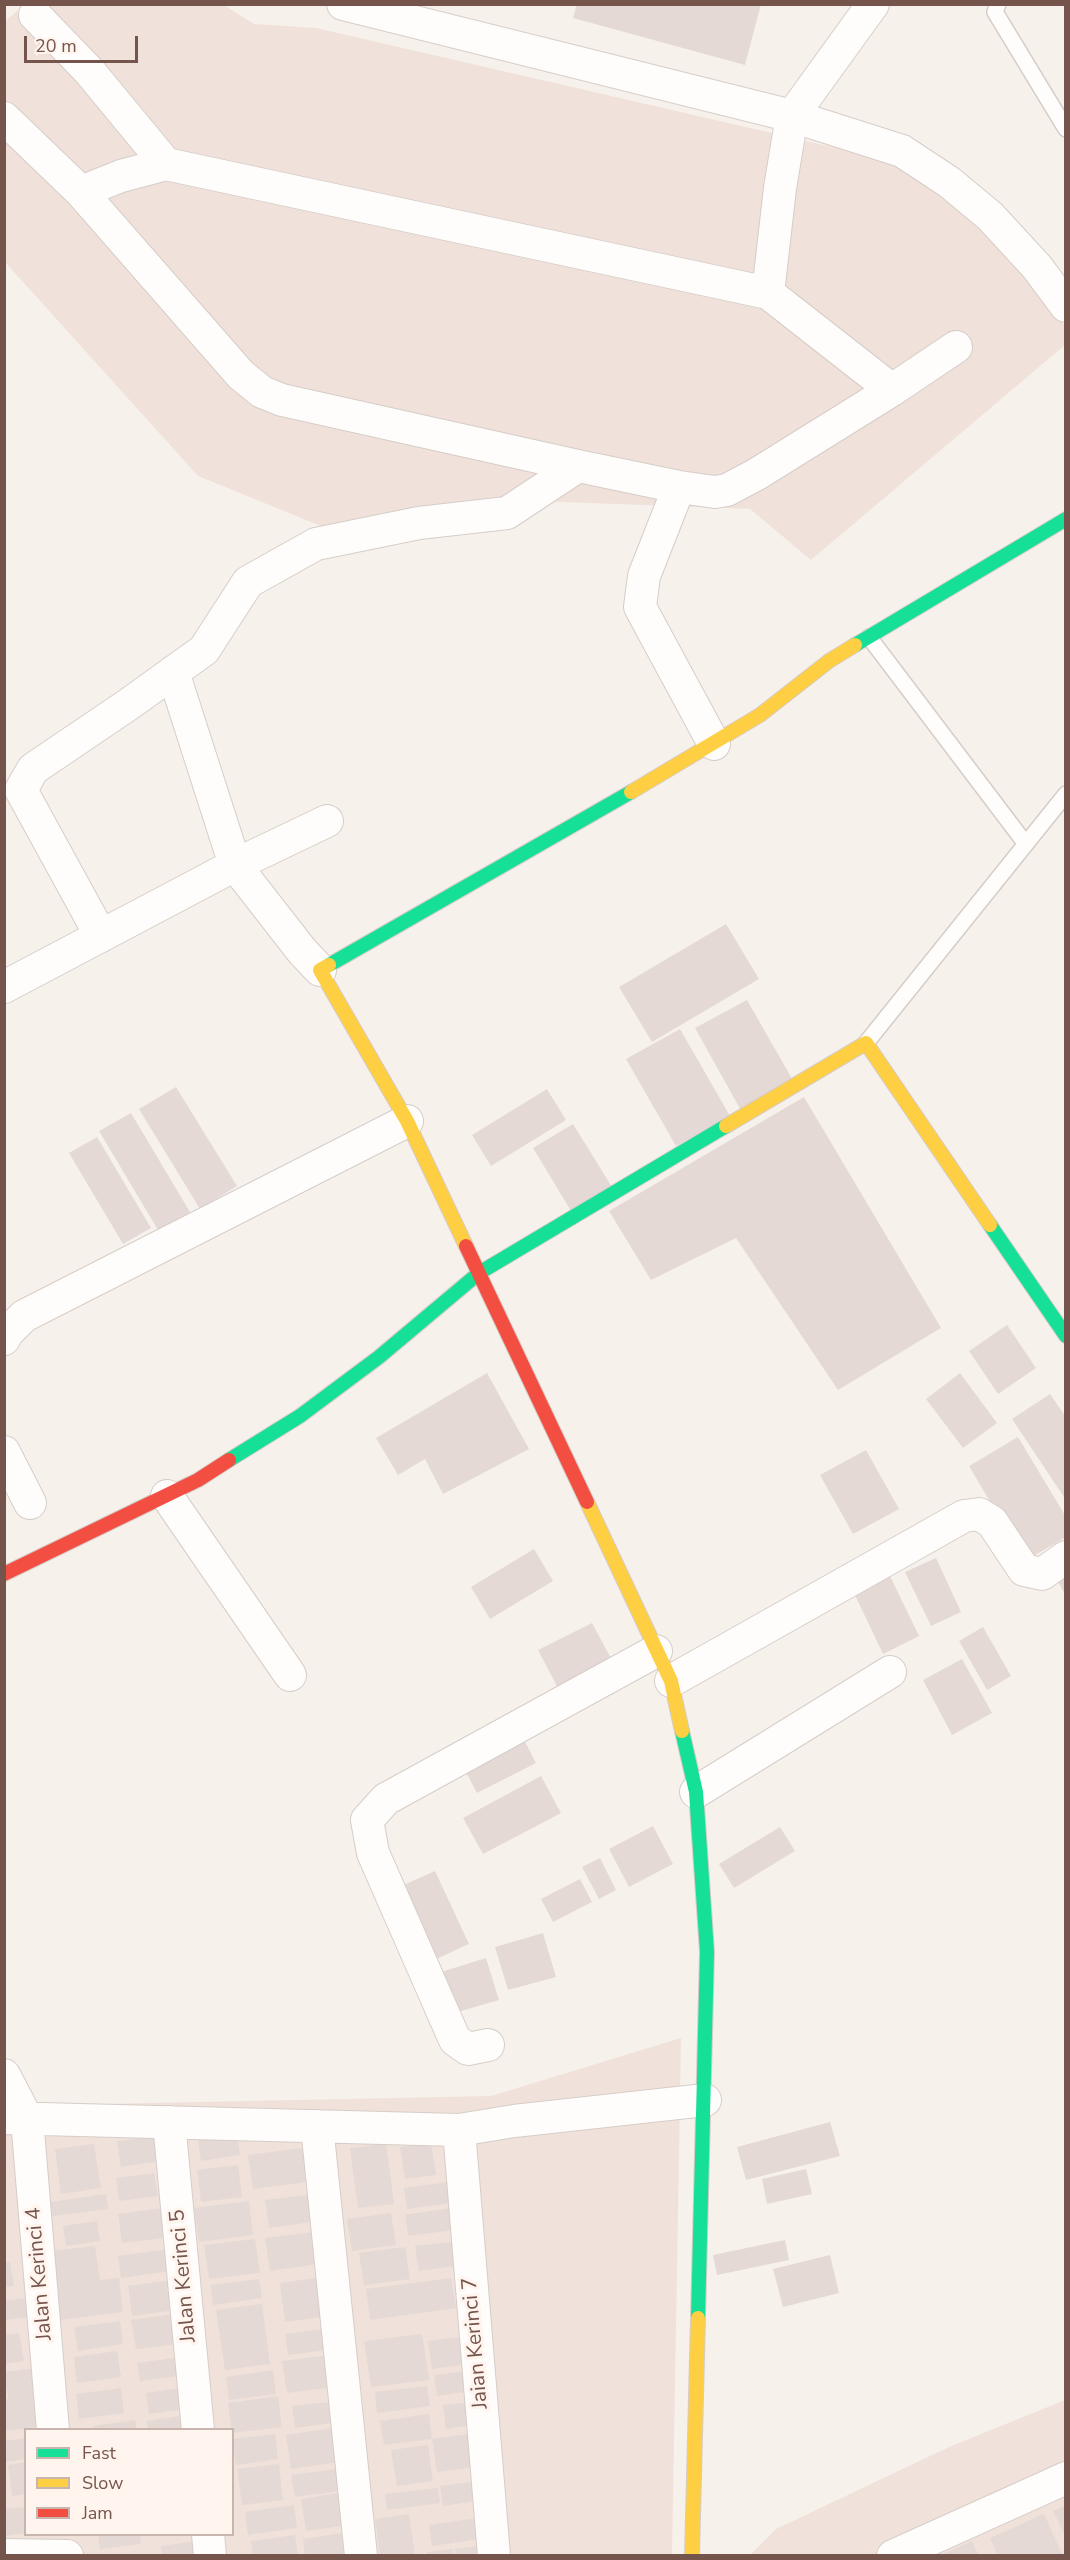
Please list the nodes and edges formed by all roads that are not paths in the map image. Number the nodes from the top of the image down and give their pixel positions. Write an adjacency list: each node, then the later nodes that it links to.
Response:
1 (343, 4): 5 (street)
2 (873, 4): 5 (street)
3 (998, 4): 7 (lane)
4 (35, 15): 8 (street)
5 (792, 116): 10 (street); 11 (street)
6 (4, 118): 9 (street)
7 (1065, 129)
8 (166, 164): 9 (street); 10 (street)
9 (81, 192): 14 (street)
10 (768, 293): 13 (street)
11 (1065, 306)
12 (956, 347): 13 (street)
13 (892, 390): 15 (street)
14 (578, 466): 15 (street); 18 (street)
15 (679, 487): 19 (street)
16 (1065, 519): 17 (street)
17 (869, 637): 19 (street); 22 (lane)
18 (173, 672): 23 (street); 24 (street)
19 (714, 744): 25 (street)
20 (1065, 794): 22 (lane)
21 (327, 821): 23 (street)
22 (1025, 843): 27 (lane)
23 (235, 865): 24 (street); 25 (street)
24 (101, 936): 26 (street)
25 (320, 970): 28 (street)
26 (4, 987)
27 (866, 1043): 29 (street); 30 (street)
28 (407, 1121): 29 (street); 31 (street)
29 (479, 1273): 33 (street); 37 (street)
30 (1065, 1336)
31 (4, 1339)
32 (4, 1452): 34 (street)
33 (167, 1496): 36 (street); 39 (street)
34 (30, 1503)
35 (1065, 1557): 40 (street)
36 (4, 1574)
37 (656, 1651): 40 (street); 42 (street)
38 (890, 1671): 41 (street)
39 (290, 1675)
40 (671, 1681): 41 (street)
41 (696, 1792): 44 (street)
42 (488, 2045)
43 (4, 2075): 45 (street)
44 (705, 2100): 48 (street); 58 (street)
45 (16, 2119): 46 (street); 49 (street, Jalan Kerinci 4)
46 (169, 2122): 47 (street); 50 (street, Jalan Kerinci 5)
47 (317, 2126): 48 (street); 56 (street)
48 (459, 2130): 57 (street, Jaian Kerinci 7)
49 (53, 2428)
50 (198, 2428)
51 (1065, 2478): 59 (street)
52 (208, 2536): 55 (street)
53 (64, 2548): 54 (street)
54 (4, 2555)
55 (210, 2556)
56 (361, 2556)
57 (494, 2556)
58 (692, 2556)
59 (893, 2556)

